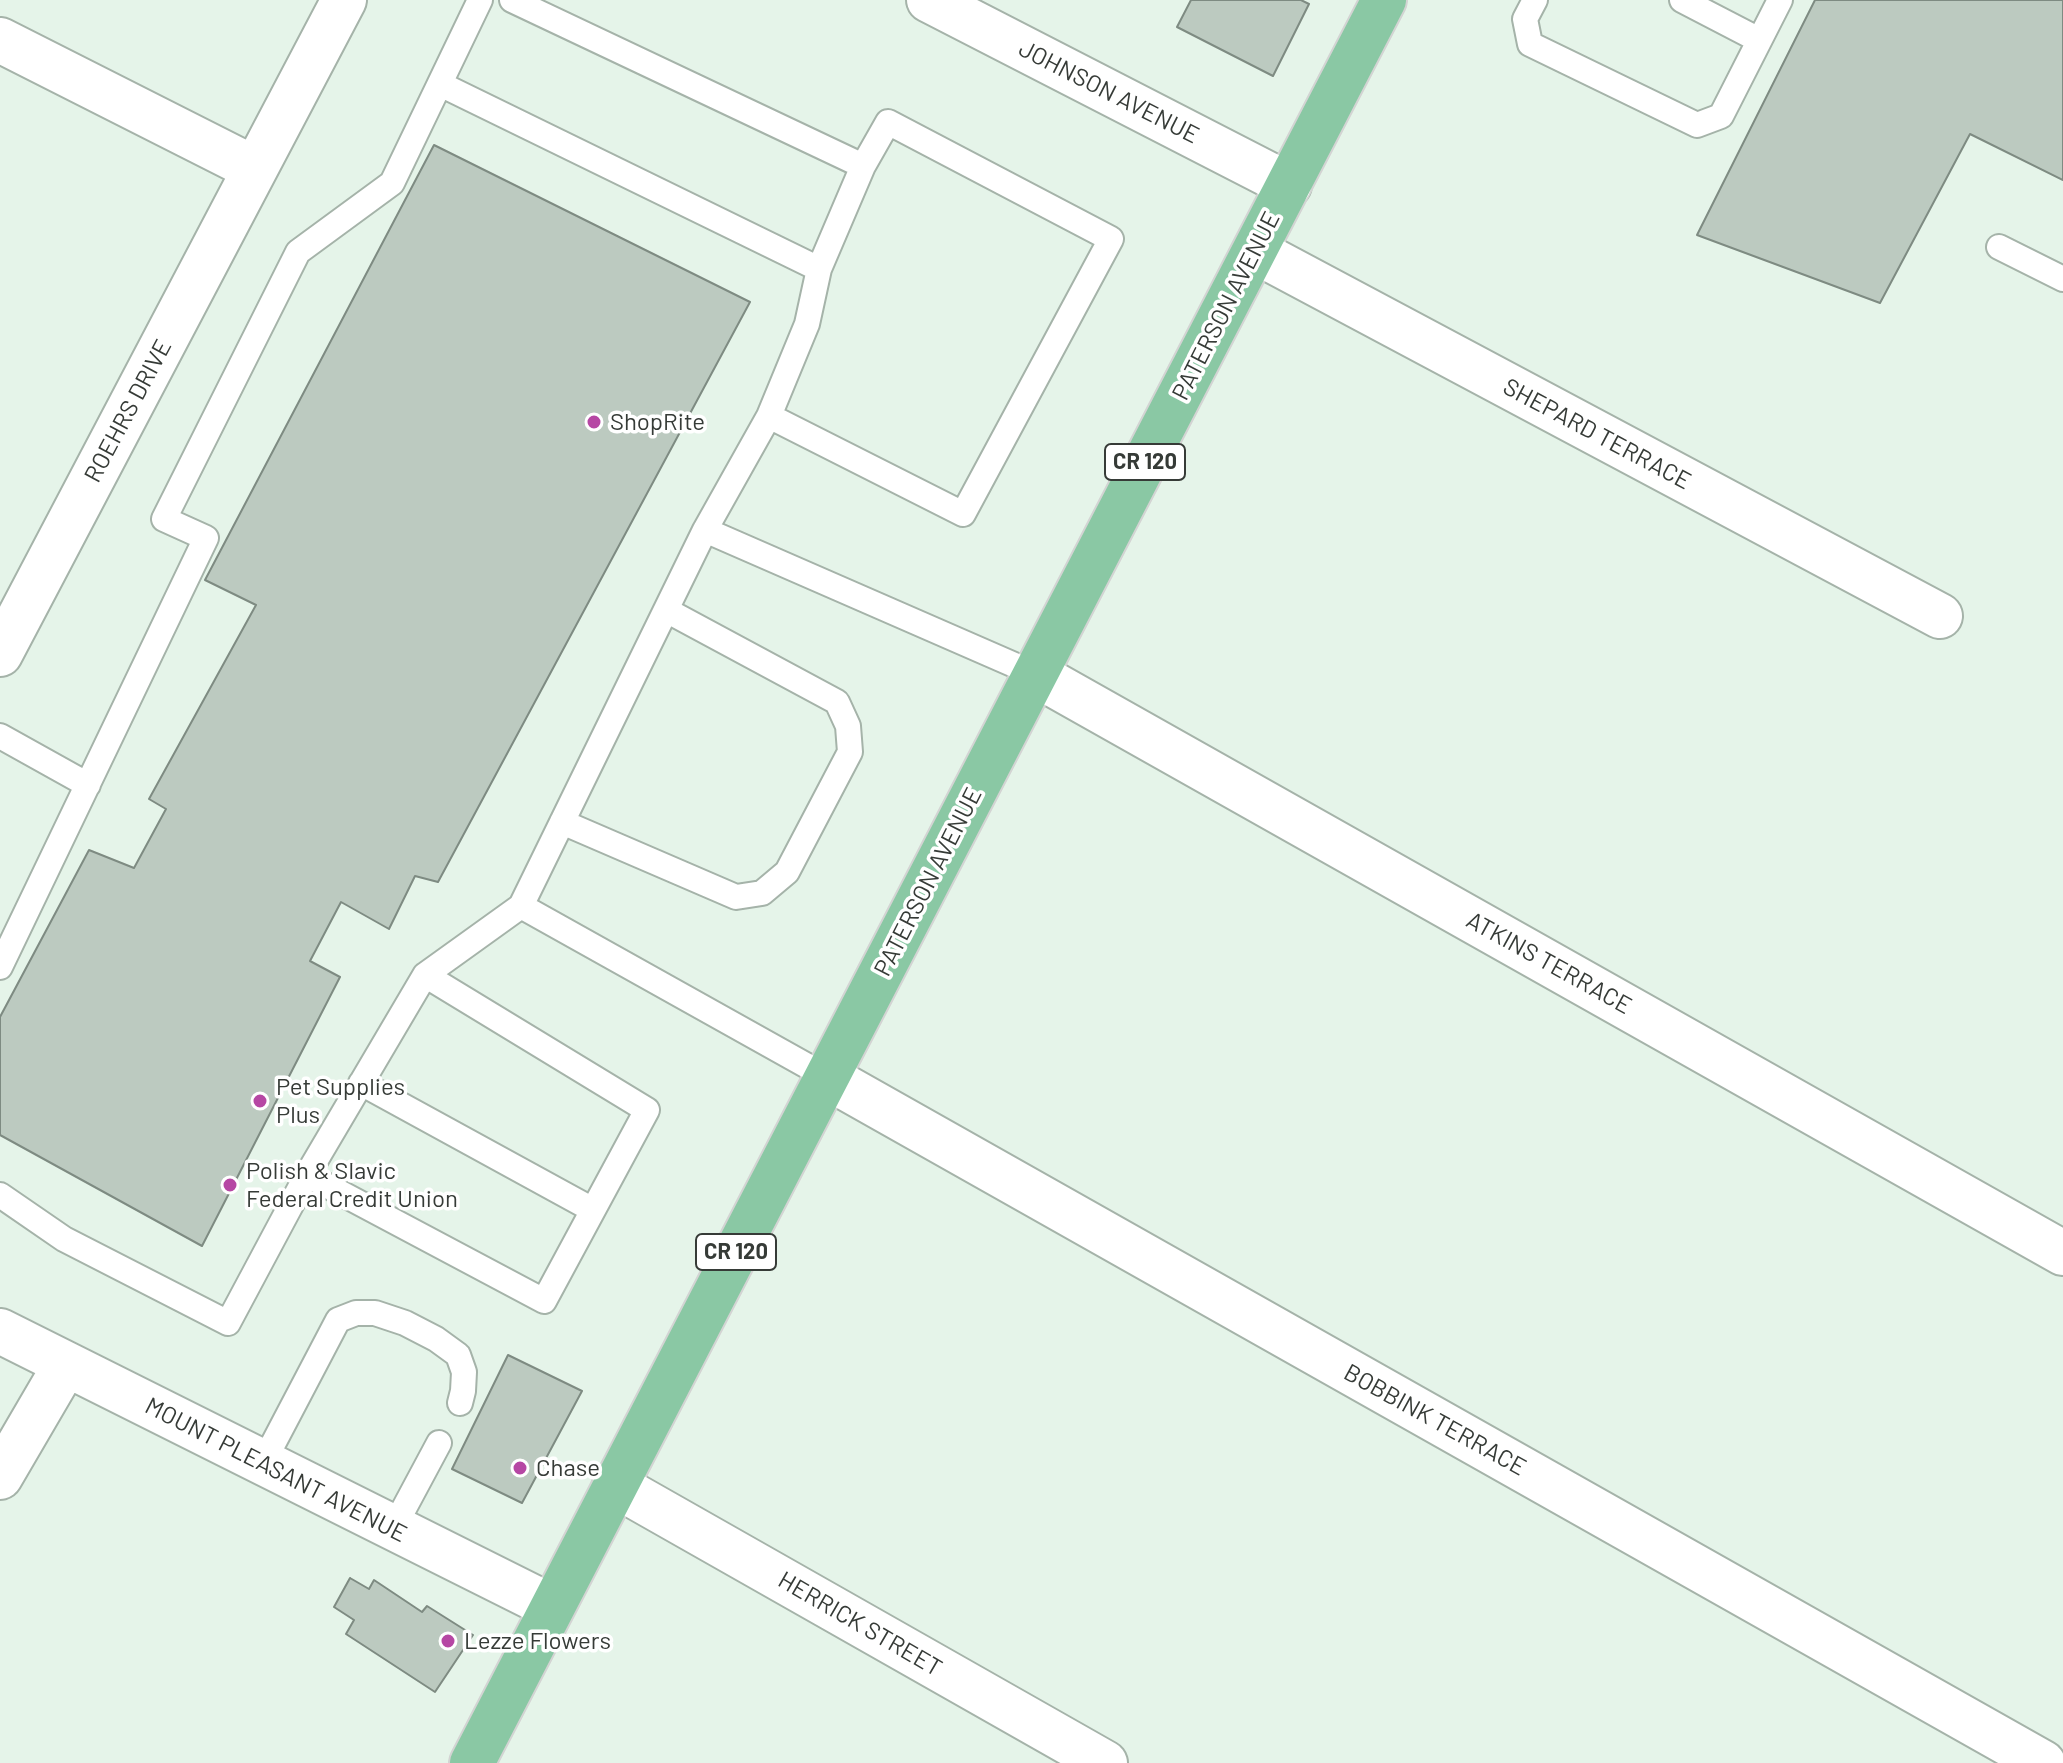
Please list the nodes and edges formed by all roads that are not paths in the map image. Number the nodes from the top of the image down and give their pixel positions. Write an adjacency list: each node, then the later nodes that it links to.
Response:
1 (344, 0): 13 (street, ROEHRS DRIVE)
2 (480, 0): 11 (lane)
3 (512, 0): 12 (lane)
4 (929, 0): 14 (street, JOHNSON AVENUE)
5 (1384, 0): 14 (main road, PATERSON AVENUE / CR 120)
6 (1535, 0): 10 (lane)
7 (1682, 0): 10 (lane)
8 (1780, 0): 10 (lane)
9 (0, 40): 13 (street)
10 (1759, 40)
11 (440, 84): 17 (lane); 26 (lane)
12 (863, 166): 17 (lane); 19 (lane)
13 (255, 169): 23 (street, ROEHRS DRIVE)
14 (1289, 185): 16 (main road, PATERSON AVENUE / CR 120)
15 (1999, 247): 18 (lane)
16 (1255, 251): 22 (street, SHEPARD TERRACE); 24 (main road, PATERSON AVENUE / CR 120)
17 (819, 269): 19 (lane)
18 (2063, 279)
19 (769, 416): 20 (lane)
20 (705, 530): 21 (lane); 24 (lane)
21 (666, 610): 27 (lane); 27 (lane)
22 (1940, 616)
23 (0, 654)
24 (1035, 674): 31 (main road, PATERSON AVENUE / CR 120); 36 (street, ATKINS TERRACE)
25 (0, 736): 26 (lane)
26 (88, 785): 29 (lane)
27 (562, 822): 28 (lane)
28 (521, 906): 30 (lane); 31 (lane)
29 (0, 967)
30 (425, 975): 32 (lane); 35 (lane)
31 (827, 1077): 43 (main road, PATERSON AVENUE / CR 120); 48 (street, BOBBINK TERRACE)
32 (361, 1083): 33 (lane); 35 (lane)
33 (307, 1175): 34 (lane); 35 (lane)
34 (0, 1195)
35 (593, 1210)
36 (2063, 1253)
37 (0, 1331): 38 (street, MOUNT PLEASANT AVENUE)
38 (66, 1364): 41 (street, MOUNT PLEASANT AVENUE); 42 (street)
39 (460, 1403): 41 (lane)
40 (439, 1443): 44 (lane)
41 (263, 1463): 44 (street, MOUNT PLEASANT AVENUE)
42 (0, 1477)
43 (615, 1485): 45 (main road, PATERSON AVENUE / CR 120); 47 (street, HERRICK STREET)
44 (393, 1529): 45 (street, MOUNT PLEASANT AVENUE)
45 (552, 1607): 46 (main road, PATERSON AVENUE / CR 120)
46 (472, 1763)
47 (1105, 1763)
48 (2043, 1763)

